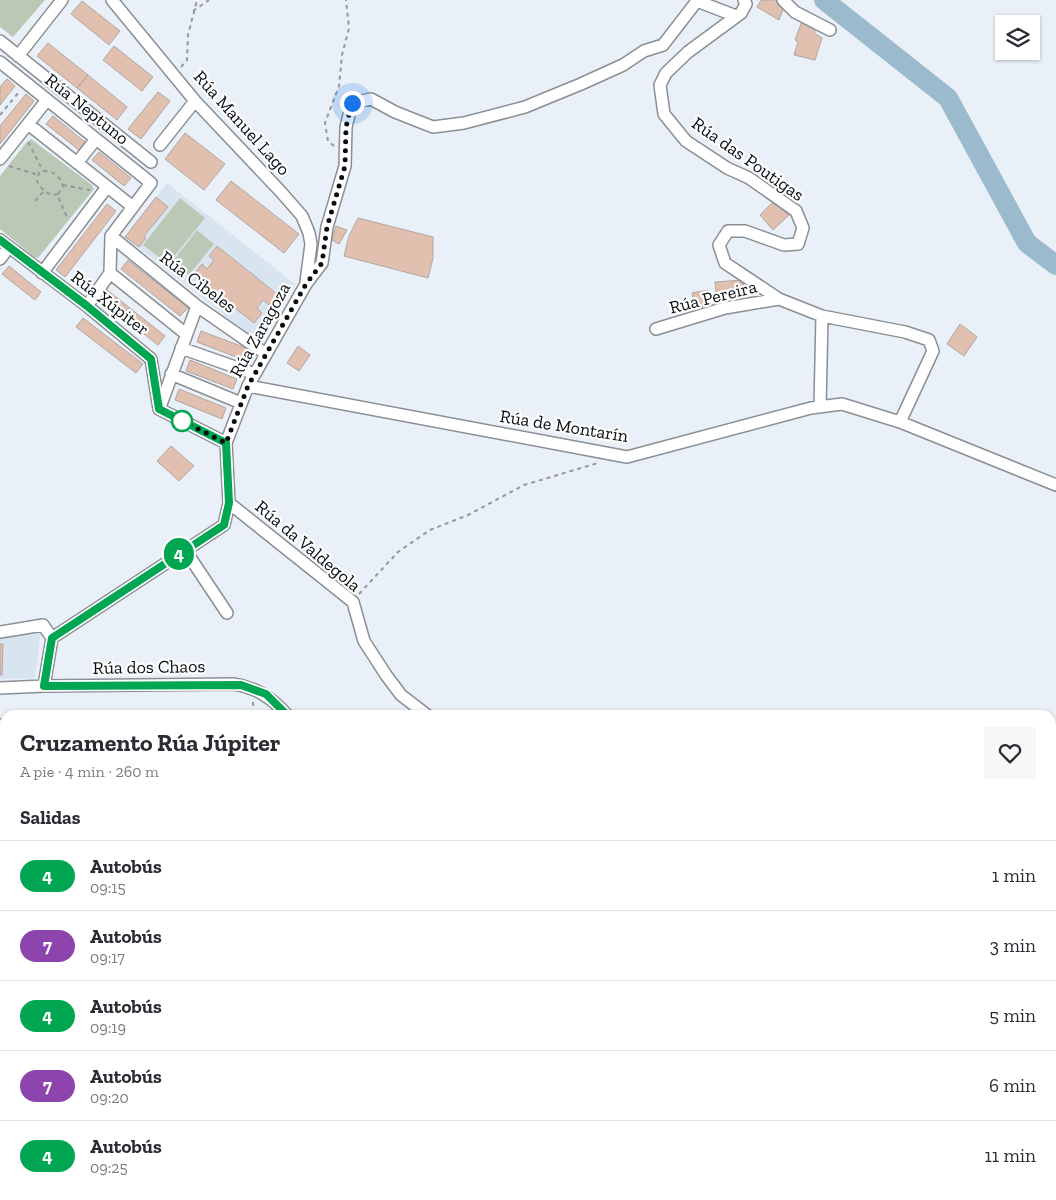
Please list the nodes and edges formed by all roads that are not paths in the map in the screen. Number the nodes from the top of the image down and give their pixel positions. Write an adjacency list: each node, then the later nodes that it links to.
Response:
1 (62, 0): 8 (street)
2 (112, 0): 13 (street, Rúa Manuel Lago)
3 (744, 0): 5 (street, Rúa das Poutigas)
4 (783, 0): 6 (street)
5 (736, 16): 28 (street, Rúa Zaragoza); 29 (street, Rúa das Poutigas)
6 (830, 30)
7 (0, 41): 8 (street)
8 (18, 56): 10 (street)
9 (0, 62): 11 (street, Rúa Neptuno)
10 (36, 70): 11 (street); 18 (street)
11 (26, 83): 12 (street, Rúa Neptuno)
12 (47, 100): 14 (street); 15 (street, Rúa Neptuno)
13 (194, 101): 16 (street); 28 (street, Rúa Manuel Lago)
14 (25, 128): 17 (street); 19 (street)
15 (96, 139): 19 (street); 21 (street, Rúa Neptuno)
16 (160, 145)
17 (5, 162)
18 (151, 162)
19 (77, 163): 20 (street)
20 (104, 190): 21 (street); 26 (street)
21 (133, 207): 22 (street)
22 (111, 236): 27 (street); 31 (street, Rúa Cibeles)
23 (0, 240): 24 (street, Rúa Xúpiter)
24 (9, 247): 25 (street); 26 (street, Rúa Xúpiter)
25 (0, 259)
26 (42, 273): 30 (street, Rúa Xúpiter)
27 (110, 274): 30 (street); 34 (street)
28 (306, 284): 36 (street, Rúa Zaragoza)
29 (779, 299): 32 (street); 33 (street, Rúa Pereira)
30 (87, 306): 42 (street, Rúa Xúpiter)
31 (197, 306): 34 (street); 36 (street, Rúa Cibeles)
32 (822, 316): 41 (street); 43 (street)
33 (656, 329)
34 (186, 334): 35 (street)
35 (181, 348): 37 (street); 38 (street)
36 (266, 354): 38 (street, Rúa Zaragoza)
37 (171, 374): 40 (street); 42 (street)
38 (255, 374): 39 (street, Rúa Zaragoza)
39 (248, 386): 40 (street, Rúa Zaragoza); 41 (street, Rúa de Montarín)
40 (241, 403): 44 (street, Rúa Zaragoza)
41 (820, 407): 43 (street, Rúa de Montarín)
42 (159, 409): 44 (street)
43 (900, 422): 45 (street, Rúa de Montarín)
44 (226, 443): 46 (street, Rúa Zaragoza)
45 (1056, 485)
46 (229, 503): 47 (street, Rúa Zaragoza); 54 (street, Rúa da Valdegola)
47 (185, 550): 48 (street); 50 (street, Rúa Zaragoza)
48 (227, 613)
49 (0, 632): 50 (street)
50 (52, 638): 51 (street)
51 (44, 686): 52 (street, Rúa dos Chaos); 53 (street, Rúa dos Chaos)
52 (0, 688)
53 (282, 710)
54 (420, 710)

